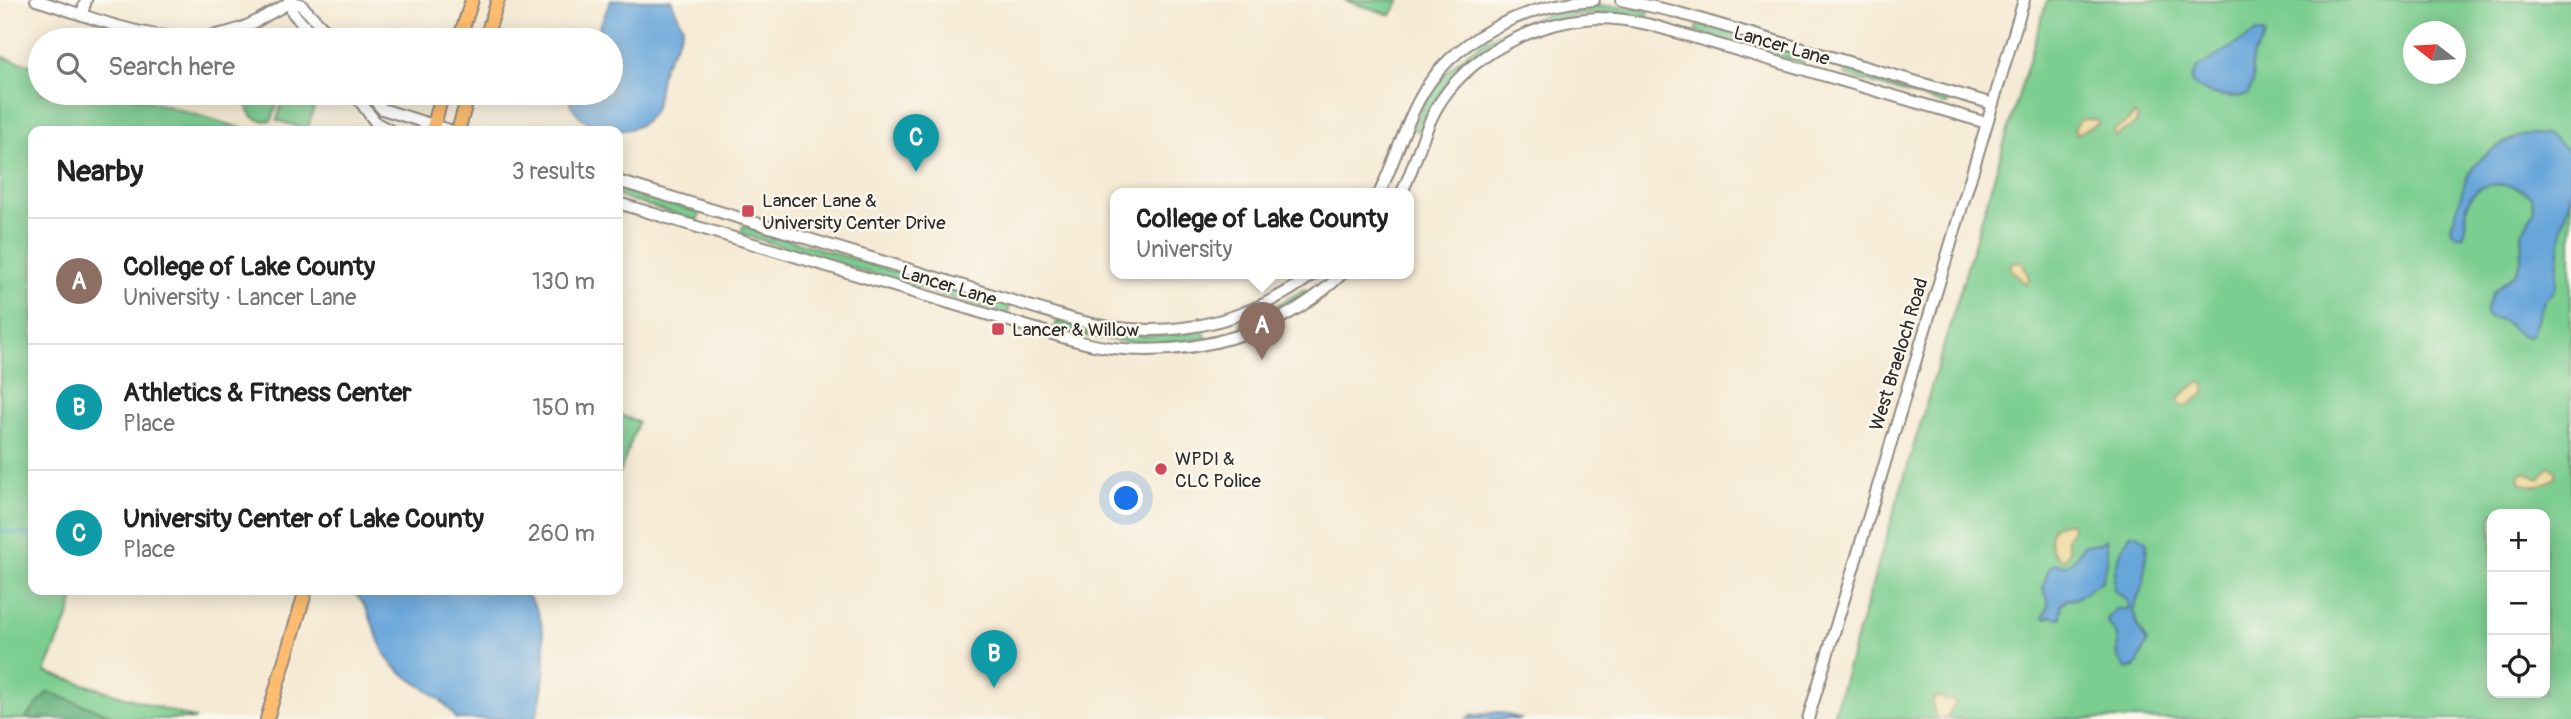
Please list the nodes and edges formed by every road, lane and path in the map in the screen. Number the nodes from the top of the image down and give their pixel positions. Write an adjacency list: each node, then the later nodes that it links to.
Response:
1 (36, 0): 9 (street)
2 (86, 0): 9 (street)
3 (472, 0): 14 (main road)
4 (498, 0): 15 (main road)
5 (1594, 0): 27 (street)
6 (1621, 0): 16 (street, Lancer Lane)
7 (2024, 0): 16 (street, West Braeloch Road)
8 (291, 1): 11 (street); 12 (street); 13 (street)
9 (82, 14): 10 (street)
10 (129, 28)
11 (244, 28)
12 (306, 28)
13 (323, 28)
14 (463, 28)
15 (489, 28)
16 (1993, 104): 21 (street, West Braeloch Road)
17 (363, 105): 22 (street)
18 (378, 105): 23 (street)
19 (440, 105): 24 (main road)
20 (466, 105): 25 (main road)
21 (1987, 123): 28 (street, Lancer Lane); 34 (street, West Braeloch Road)
22 (382, 126)
23 (428, 126)
24 (434, 126)
25 (459, 126)
26 (623, 183): 30 (street, Lancer Lane)
27 (1382, 188)
28 (1403, 188)
29 (623, 205): 31 (street, Lancer Lane)
30 (1306, 279)
31 (1336, 279)
32 (304, 595): 33 (main road)
33 (267, 719)
34 (1808, 719)

